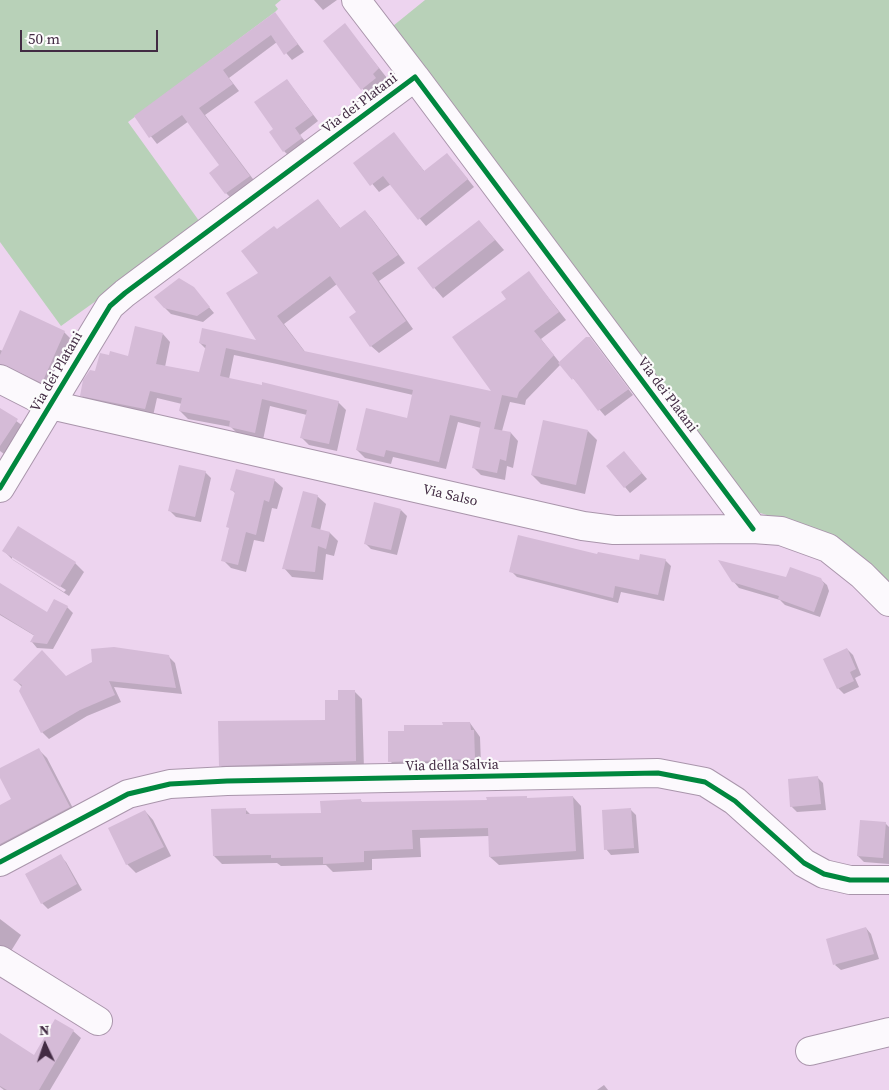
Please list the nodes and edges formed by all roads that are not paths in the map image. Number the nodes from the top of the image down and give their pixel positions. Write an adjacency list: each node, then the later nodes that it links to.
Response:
1 (356, 0): 2 (street)
2 (415, 78): 4 (street, Via dei Platani); 6 (street, Via dei Platani)
3 (0, 379): 4 (street, Via Salso)
4 (52, 405): 5 (street, Via dei Platani); 6 (street, Via Salso)
5 (0, 488)
6 (753, 529): 7 (street, Via Salso)
7 (889, 602)
8 (0, 862): 9 (street, Via della Salvia)
9 (889, 880)
10 (0, 960): 11 (street)
11 (98, 1021)
12 (889, 1032): 13 (street)
13 (810, 1051)

